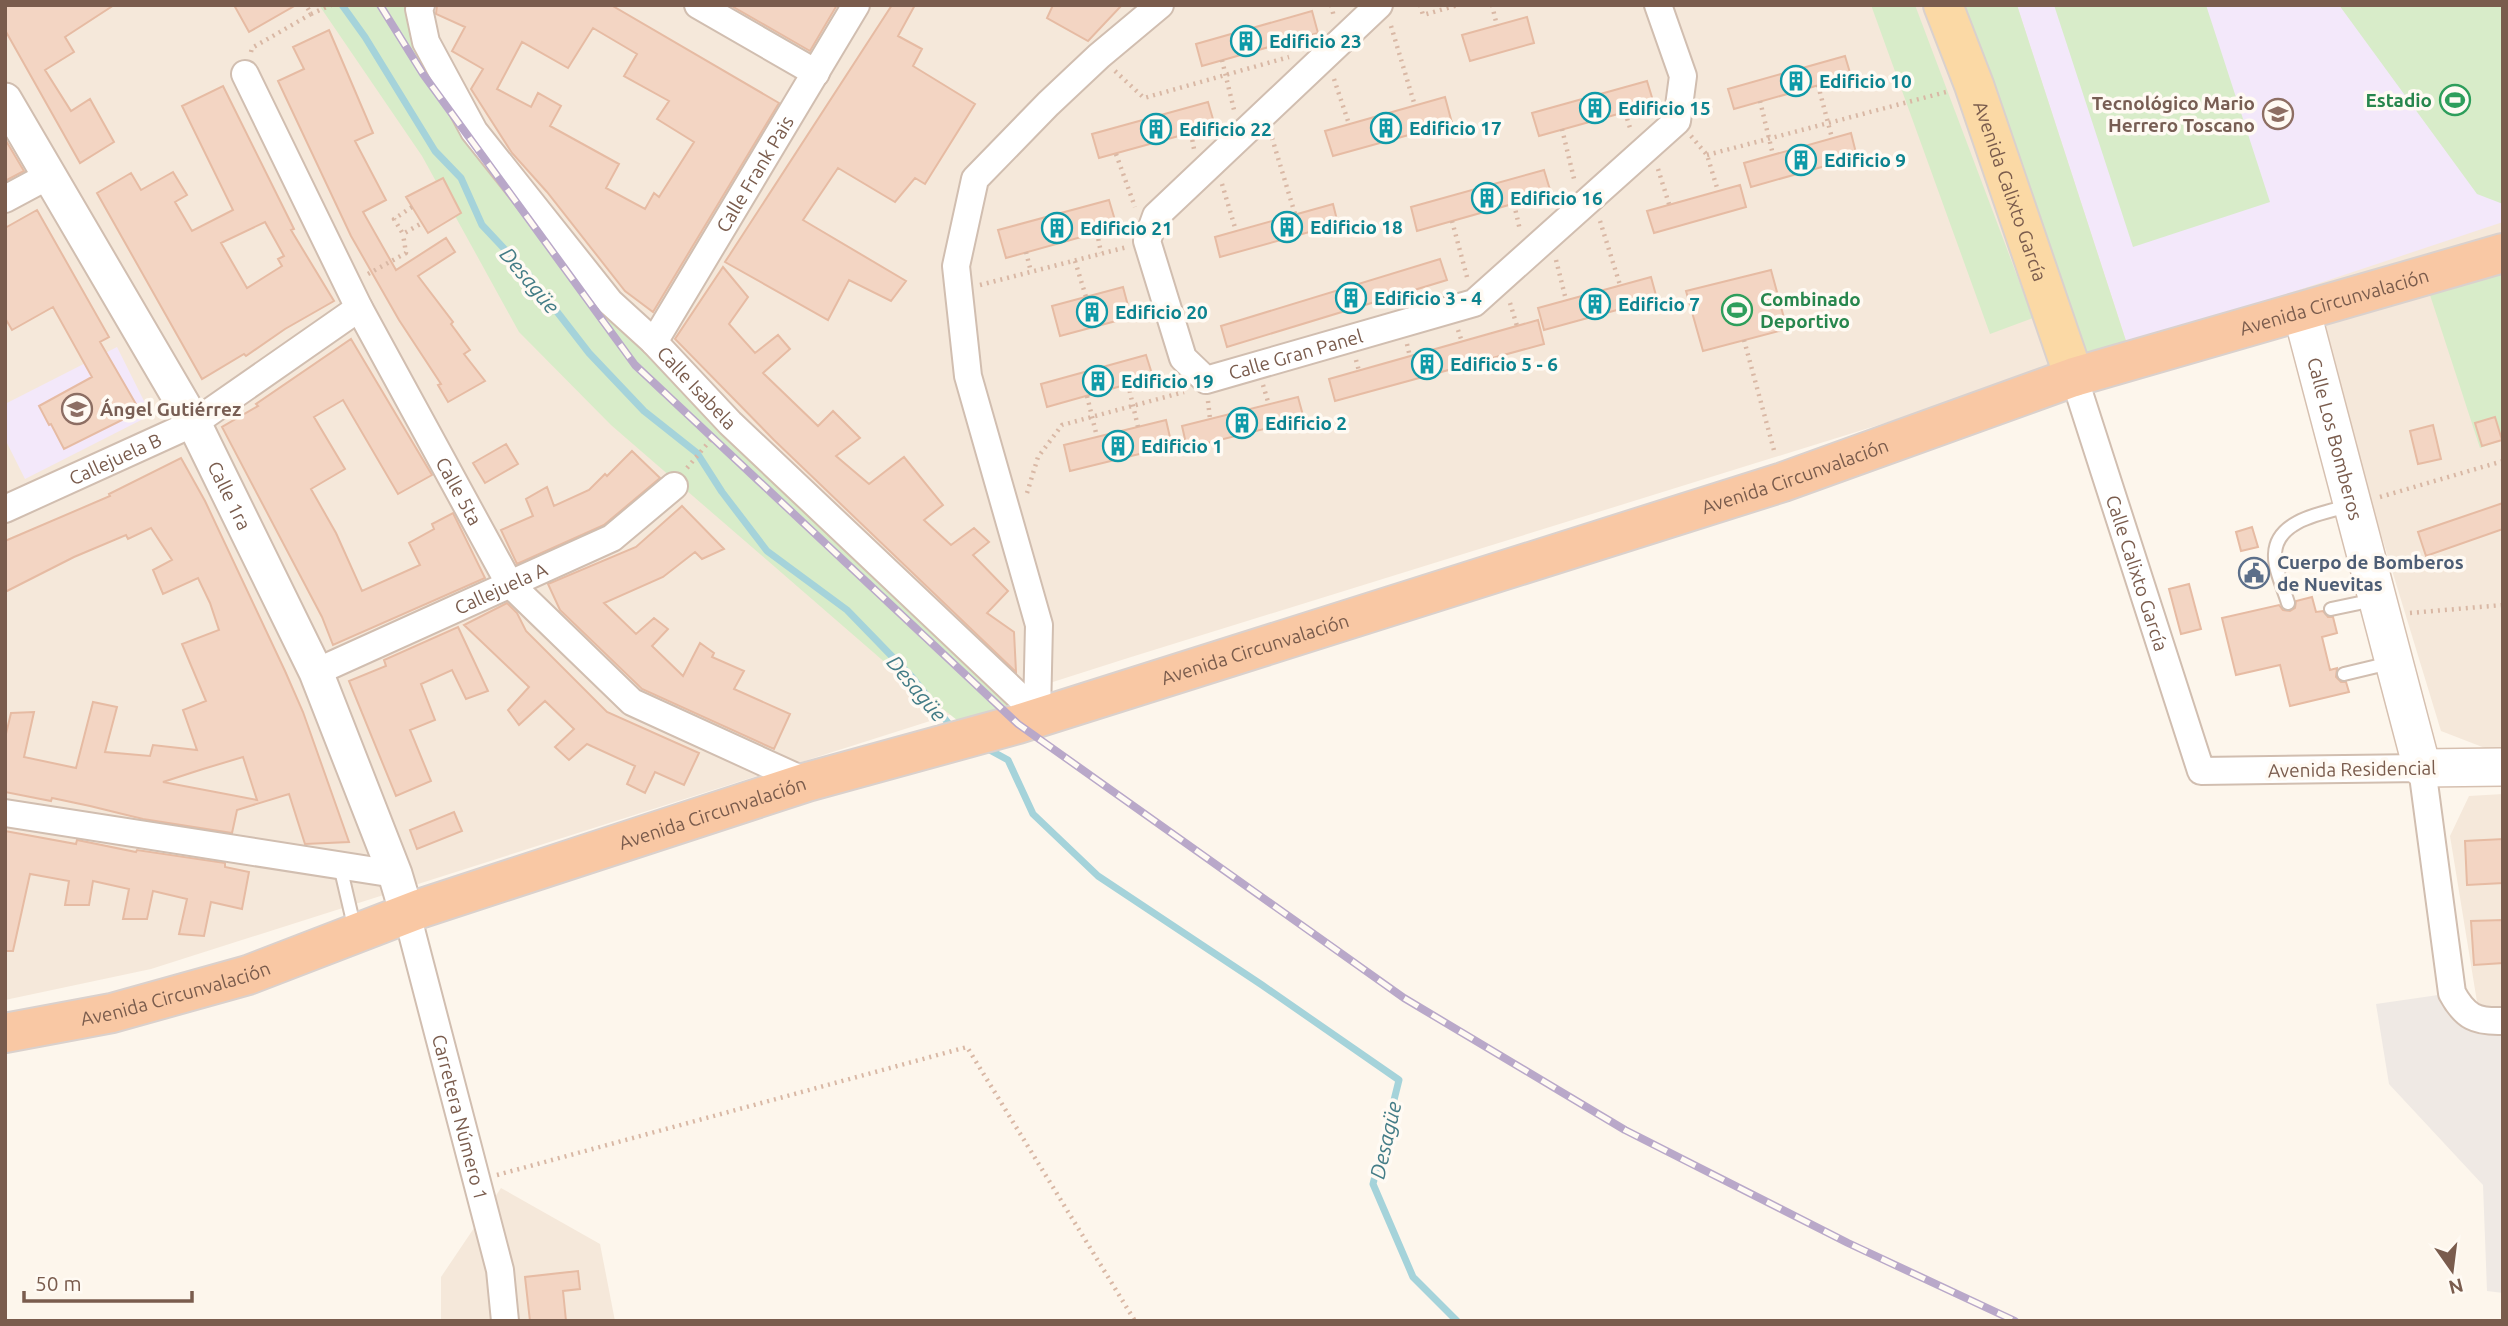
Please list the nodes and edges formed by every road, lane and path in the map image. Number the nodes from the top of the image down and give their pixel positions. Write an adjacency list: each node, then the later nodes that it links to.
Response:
1 (306, 5): 15 (path)
2 (331, 5): 15 (path)
3 (698, 5): 23 (street)
4 (856, 5): 23 (street, Calle Frank Pais)
5 (1160, 5): 20 (street)
6 (1331, 5): 19 (path)
7 (1420, 5): 16 (path)
8 (1428, 5): 16 (path)
9 (1458, 5): 16 (path)
10 (1492, 5): 17 (path)
11 (1658, 5): 31 (street)
12 (1943, 5): 26 (main road, Avenida Calixto García)
13 (420, 7): 70 (street, Calle Isabela)
14 (1384, 12): 19 (street); 29 (path)
15 (312, 13): 18 (path)
16 (1423, 15)
17 (1497, 26)
18 (251, 48): 22 (path); 22 (path)
19 (1334, 48): 24 (path); 30 (street); 33 (path)
20 (1099, 56): 24 (path); 63 (street)
21 (1222, 60): 24 (path)
22 (251, 67): 65 (street, Calle 5ta)
23 (816, 73): 70 (street, Calle Frank Pais)
24 (1226, 75): 35 (path)
25 (1818, 85): 32 (path)
26 (1974, 85): 32 (path); 71 (main road, Avenida Calixto García)
27 (5, 100): 43 (street, Calle 1ra)
28 (1760, 101): 36 (path)
29 (1415, 106)
30 (1265, 113): 35 (street); 49 (path)
31 (1677, 121): 38 (street, Calle Gran Panel); 40 (path)
32 (1828, 123): 36 (path); 37 (path)
33 (1349, 124)
34 (1562, 129): 46 (path)
35 (1241, 135): 42 (street)
36 (1769, 138): 40 (path); 41 (path)
37 (1832, 138)
38 (1651, 145): 46 (street, Calle Gran Panel); 47 (path)
39 (1116, 154): 56 (path)
40 (1707, 155): 44 (path)
41 (1773, 155)
42 (1215, 160): 52 (path); 56 (street)
43 (48, 176): 45 (street); 77 (street, Calle 1ra)
44 (1718, 191)
45 (5, 199)
46 (1587, 202): 55 (street, Calle Gran Panel); 62 (path)
47 (1669, 204)
48 (412, 207): 54 (path)
49 (1295, 214)
50 (1452, 221): 67 (path)
51 (422, 223): 54 (path)
52 (1236, 231)
53 (1097, 232): 58 (path)
54 (403, 234): 65 (path)
55 (1550, 236): 66 (path); 67 (street, Calle Gran Panel)
56 (1147, 242): 58 (path); 72 (street, Calle Gran Panel)
57 (1026, 252): 61 (path)
58 (1101, 253): 60 (path)
59 (2503, 253): 68 (highway, Avenida Circunvalación)
60 (1075, 261): 61 (path); 64 (path)
61 (1031, 272): 63 (path)
62 (1620, 285)
63 (958, 290): 86 (street)
64 (1086, 297)
65 (356, 300): 77 (street, Callejuela B); 87 (street, Calle 5ta)
66 (1566, 300)
67 (1474, 303): 72 (street, Calle Gran Panel)
68 (2301, 313): 71 (highway, Avenida Circunvalación); 84 (main road, Calle Los Bomberos)
69 (1744, 340): 82 (path)
70 (654, 342): 78 (street, Calle Isabela)
71 (2074, 377): 82 (highway, Avenida Circunvalación); 98 (street, Calle Calixto García)
72 (1206, 380): 75 (path)
73 (1128, 384): 75 (path)
74 (1087, 396): 76 (path)
75 (1133, 406): 76 (path); 79 (path)
76 (1092, 417): 80 (path); 86 (path)
77 (194, 423): 85 (street, Callejuela B); 93 (street, Calle 1ra)
78 (730, 423): 83 (path); 95 (street, Calle Isabela)
79 (1138, 427)
80 (1097, 437)
81 (2503, 461): 84 (path)
82 (1783, 482): 95 (highway, Avenida Circunvalación)
83 (674, 486): 87 (street, Callejuela A)
84 (2353, 505): 88 (lane); 90 (main road, Calle Los Bomberos)
85 (5, 509)
86 (1014, 535): 95 (street)
87 (509, 583): 93 (street, Callejuela A); 99 (street, Calle 5ta)
88 (2288, 603)
89 (2503, 605): 90 (path)
90 (2380, 608): 91 (lane); 92 (main road, Calle Los Bomberos)
91 (2331, 609)
92 (2394, 662): 94 (lane); 97 (main road, Calle Los Bomberos)
93 (316, 672): 102 (street, Calle 1ra)
94 (2344, 674)
95 (1039, 715): 99 (highway, Avenida Circunvalación)
96 (2503, 767): 97 (main road, Avenida Residencial)
97 (2423, 768): 98 (street, Avenida Residencial); 105 (street)
98 (2202, 771)
99 (807, 782): 103 (highway, Avenida Circunvalación)
100 (5, 813): 101 (street)
101 (340, 866): 102 (street); 104 (lane)
102 (395, 874): 103 (street, Calle 1ra)
103 (407, 914): 104 (highway, Avenida Circunvalación); 107 (street, Carretera Número 1)
104 (356, 933): 106 (highway, Avenida Circunvalación)
105 (2503, 1021)
106 (5, 1033)
107 (475, 1181): 108 (street, Carretera Número 1); 109 (path)
108 (505, 1321)
109 (1135, 1321)

